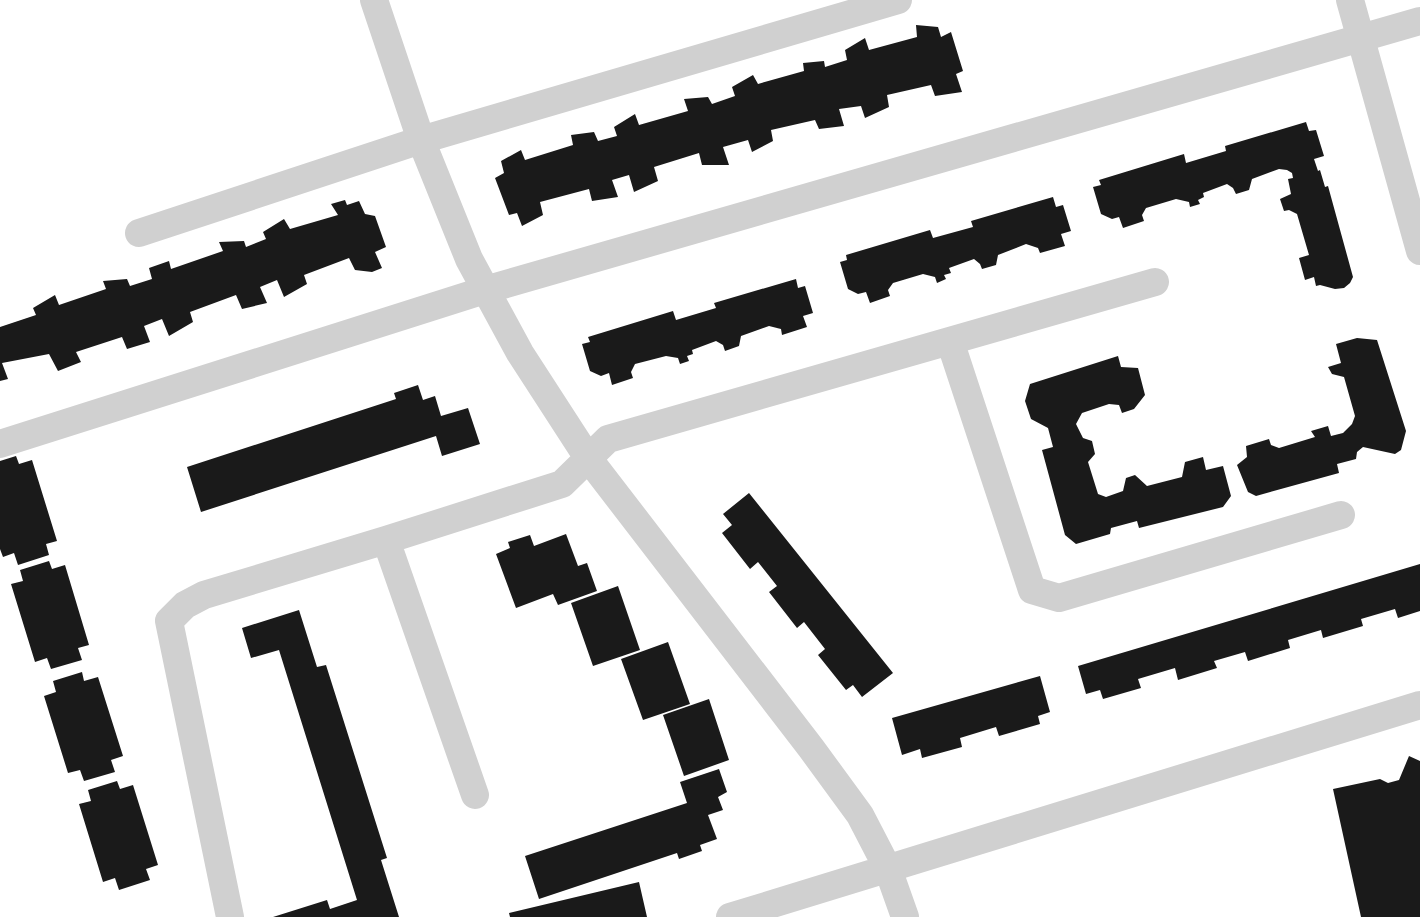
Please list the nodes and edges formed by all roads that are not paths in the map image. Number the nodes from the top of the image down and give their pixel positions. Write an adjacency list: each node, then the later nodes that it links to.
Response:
1 (374, 0): 6 (street)
2 (898, 0): 6 (street)
3 (1350, 0): 5 (street)
4 (1420, 21): 5 (street)
5 (1361, 38): 8 (street); 10 (street)
6 (421, 140): 7 (street); 10 (street)
7 (138, 233)
8 (1420, 250)
9 (1155, 282): 11 (street)
10 (485, 290): 12 (street); 13 (street)
11 (950, 341): 13 (street); 14 (street)
12 (0, 444)
13 (588, 458): 15 (street); 18 (street)
14 (1341, 515)
15 (386, 540): 17 (street); 19 (street)
16 (1420, 706): 18 (street)
17 (475, 795)
18 (888, 869): 20 (street); 21 (street)
19 (230, 917)
20 (730, 917)
21 (905, 917)

